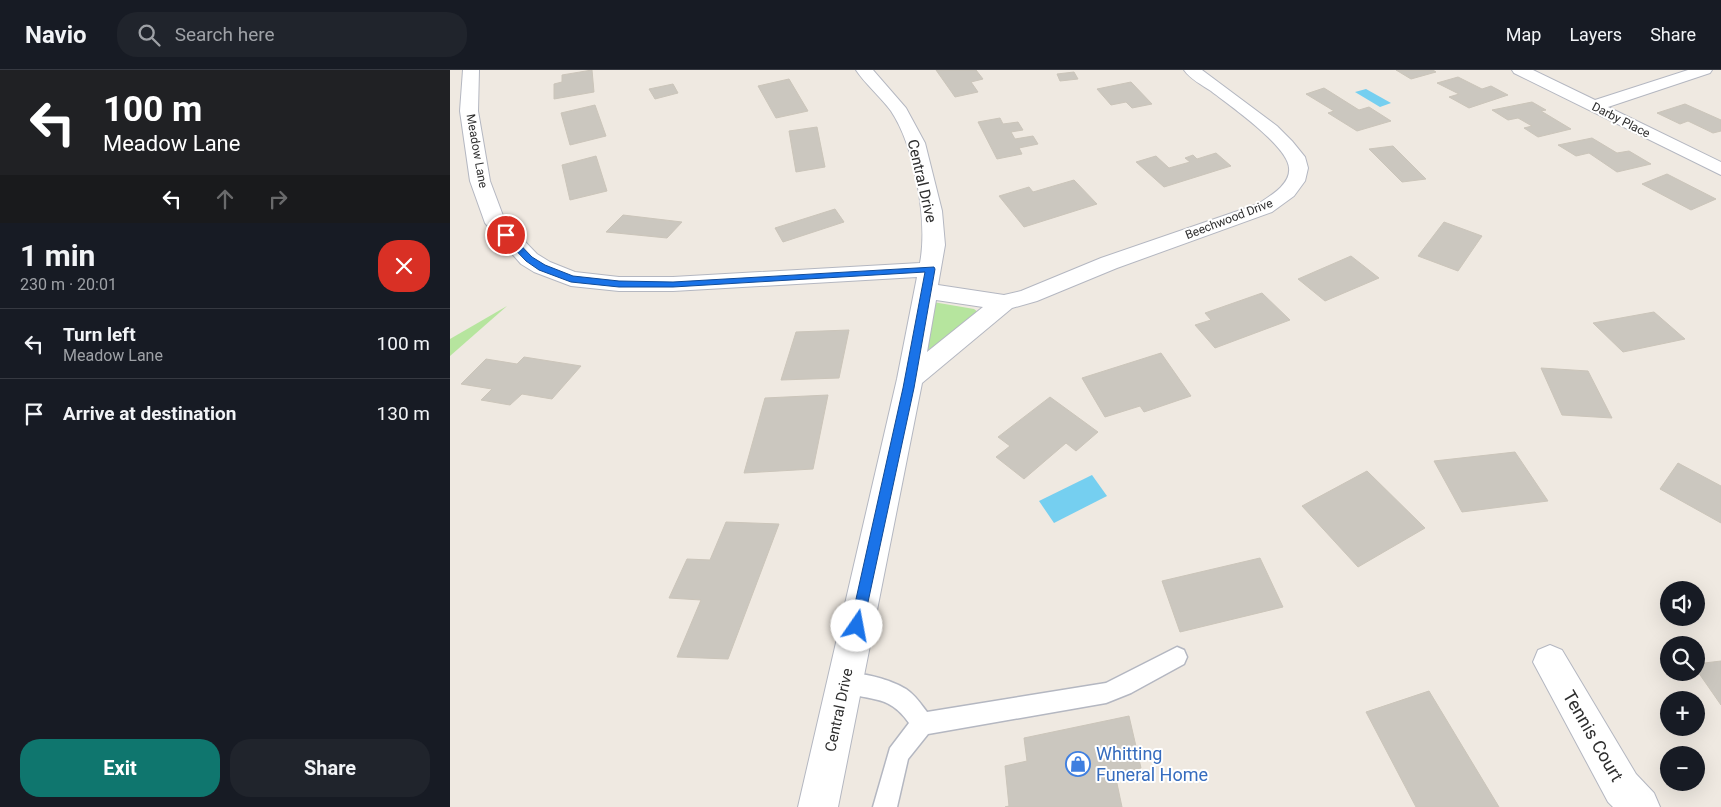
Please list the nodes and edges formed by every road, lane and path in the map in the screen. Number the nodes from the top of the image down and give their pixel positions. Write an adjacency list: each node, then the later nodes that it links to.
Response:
1 (471, 70): 8 (street, Meadow Lane)
2 (864, 70): 8 (street, Central Drive)
3 (1192, 70): 9 (street, Beechwood Drive)
4 (1520, 70): 6 (street, Darby Place)
5 (1704, 70): 6 (street)
6 (1594, 106): 7 (street, Darby Place)
7 (1721, 169)
8 (929, 280): 9 (street, Beechwood Drive); 10 (street, Central Drive)
9 (1004, 303): 10 (street, Beechwood Drive)
10 (910, 379): 13 (street, Central Drive)
11 (1177, 657): 14 (lane)
12 (1550, 662): 17 (street, Tennis Court)
13 (844, 683): 14 (lane); 15 (street, Central Drive)
14 (922, 724): 16 (lane)
15 (818, 807)
16 (885, 807)
17 (1640, 807)

